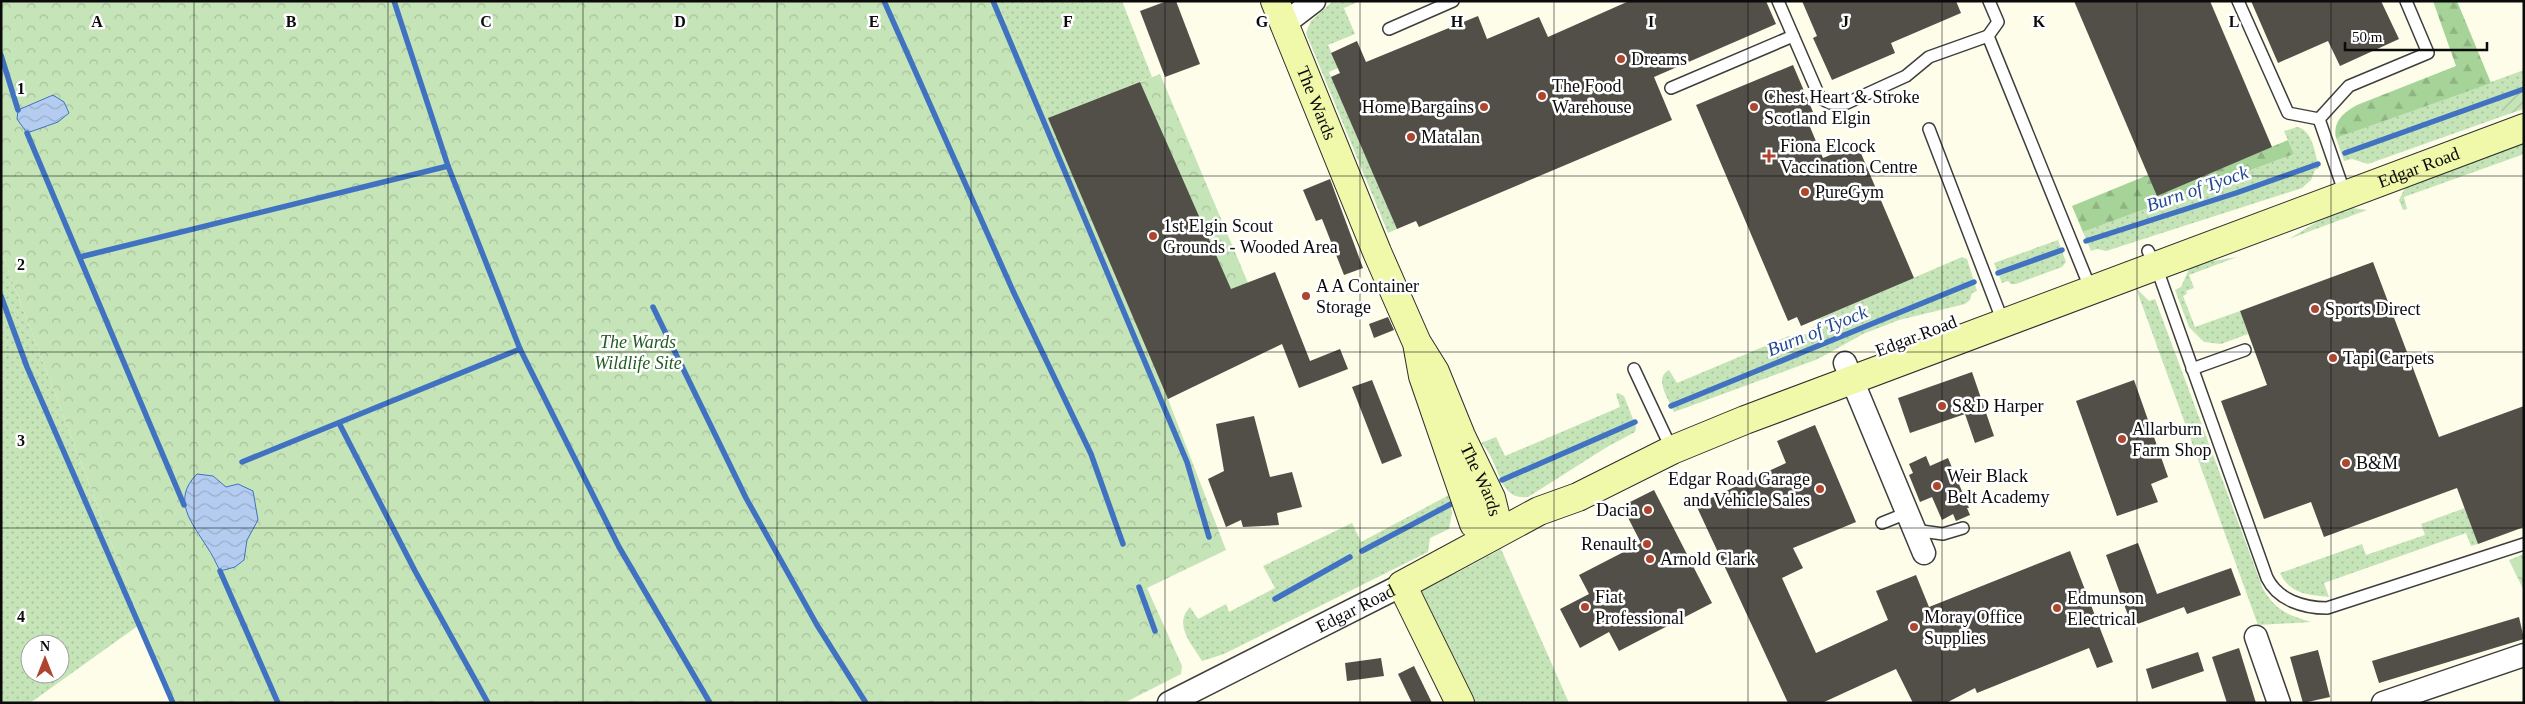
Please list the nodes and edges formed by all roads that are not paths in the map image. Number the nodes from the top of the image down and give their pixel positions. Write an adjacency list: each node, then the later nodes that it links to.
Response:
1 (1314, 1): 7 (street)
2 (1453, 1): 8 (lane)
3 (1778, 1): 9 (lane)
4 (1988, 1): 10 (lane)
5 (2238, 1): 12 (lane)
6 (2406, 1): 12 (lane)
7 (1279, 13): 19 (street, The Wards)
8 (1389, 29)
9 (1793, 36): 10 (lane); 11 (lane)
10 (1988, 36): 17 (lane)
11 (1671, 88)
12 (2319, 119): 15 (lane)
13 (2524, 128): 15 (street, Edgar Road)
14 (1929, 130): 18 (lane)
15 (2345, 194): 16 (street, Edgar Road)
16 (2152, 259): 17 (street, Edgar Road); 22 (lane)
17 (2088, 282): 18 (street, Edgar Road)
18 (2000, 314): 23 (street, Edgar Road)
19 (1417, 343): 25 (street, The Wards); 30 (street, The Wards)
20 (2245, 350): 22 (lane)
21 (1634, 369): 24 (lane)
22 (2192, 369): 31 (lane)
23 (1849, 371): 24 (street, Edgar Road); 27 (street)
24 (1667, 441): 26 (street, Edgar Road)
25 (1494, 507): 26 (street); 30 (street, The Wards)
26 (1531, 515): 30 (street, Edgar Road)
27 (1911, 521): 28 (lane); 29 (lane); 32 (street)
28 (1882, 523)
29 (1963, 528)
30 (1478, 536): 33 (street, Edgar Road)
31 (2524, 544)
32 (1924, 553)
33 (1402, 585): 37 (street, Edgar Road); 38 (street)
34 (2256, 637): 39 (street)
35 (2524, 654): 36 (street)
36 (2385, 702)
37 (1169, 703)
38 (1460, 703)
39 (2279, 703)

